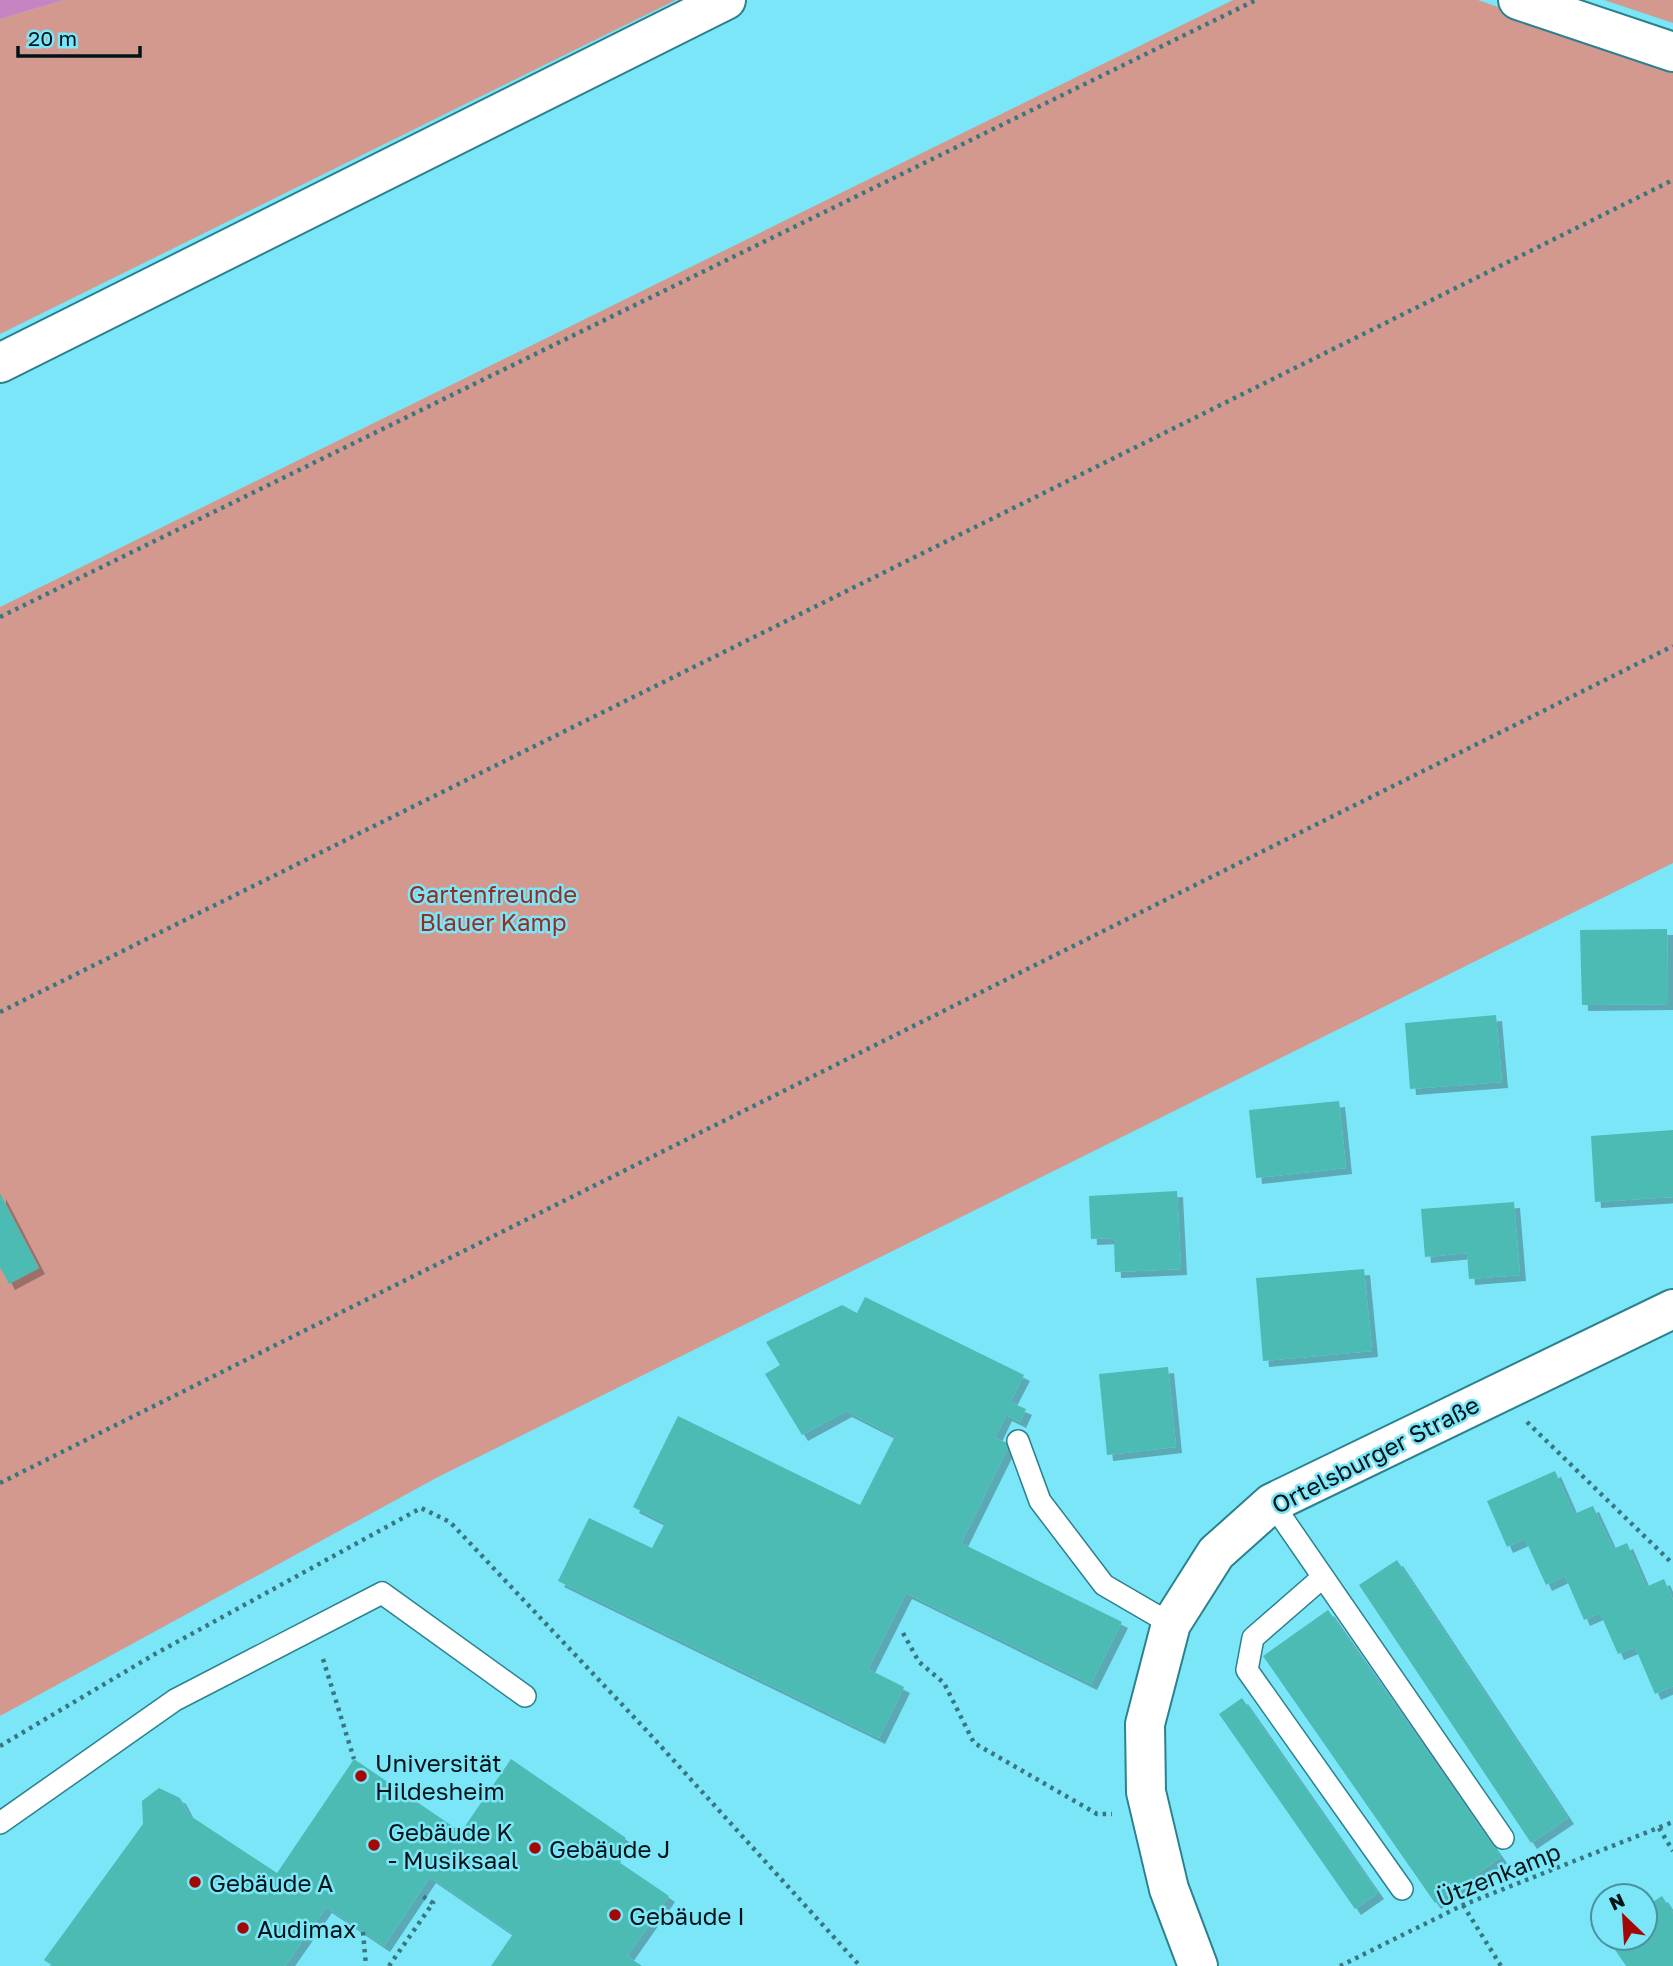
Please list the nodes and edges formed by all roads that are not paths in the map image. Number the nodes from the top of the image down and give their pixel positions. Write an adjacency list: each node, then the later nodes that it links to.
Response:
1 (726, 0): 4 (street)
2 (1518, 0): 3 (street)
3 (1673, 52)
4 (0, 363)
5 (1673, 1309): 7 (street, Ortelsburger Straße)
6 (1018, 1441): 9 (lane)
7 (1272, 1503): 8 (lane); 9 (street, Ortelsburger Straße)
8 (1323, 1577): 12 (lane); 13 (lane)
9 (1171, 1624): 14 (street, Ortelsburger Straße)
10 (524, 1696): 11 (lane)
11 (0, 1823)
12 (1503, 1838)
13 (1402, 1889)
14 (1198, 1966)

